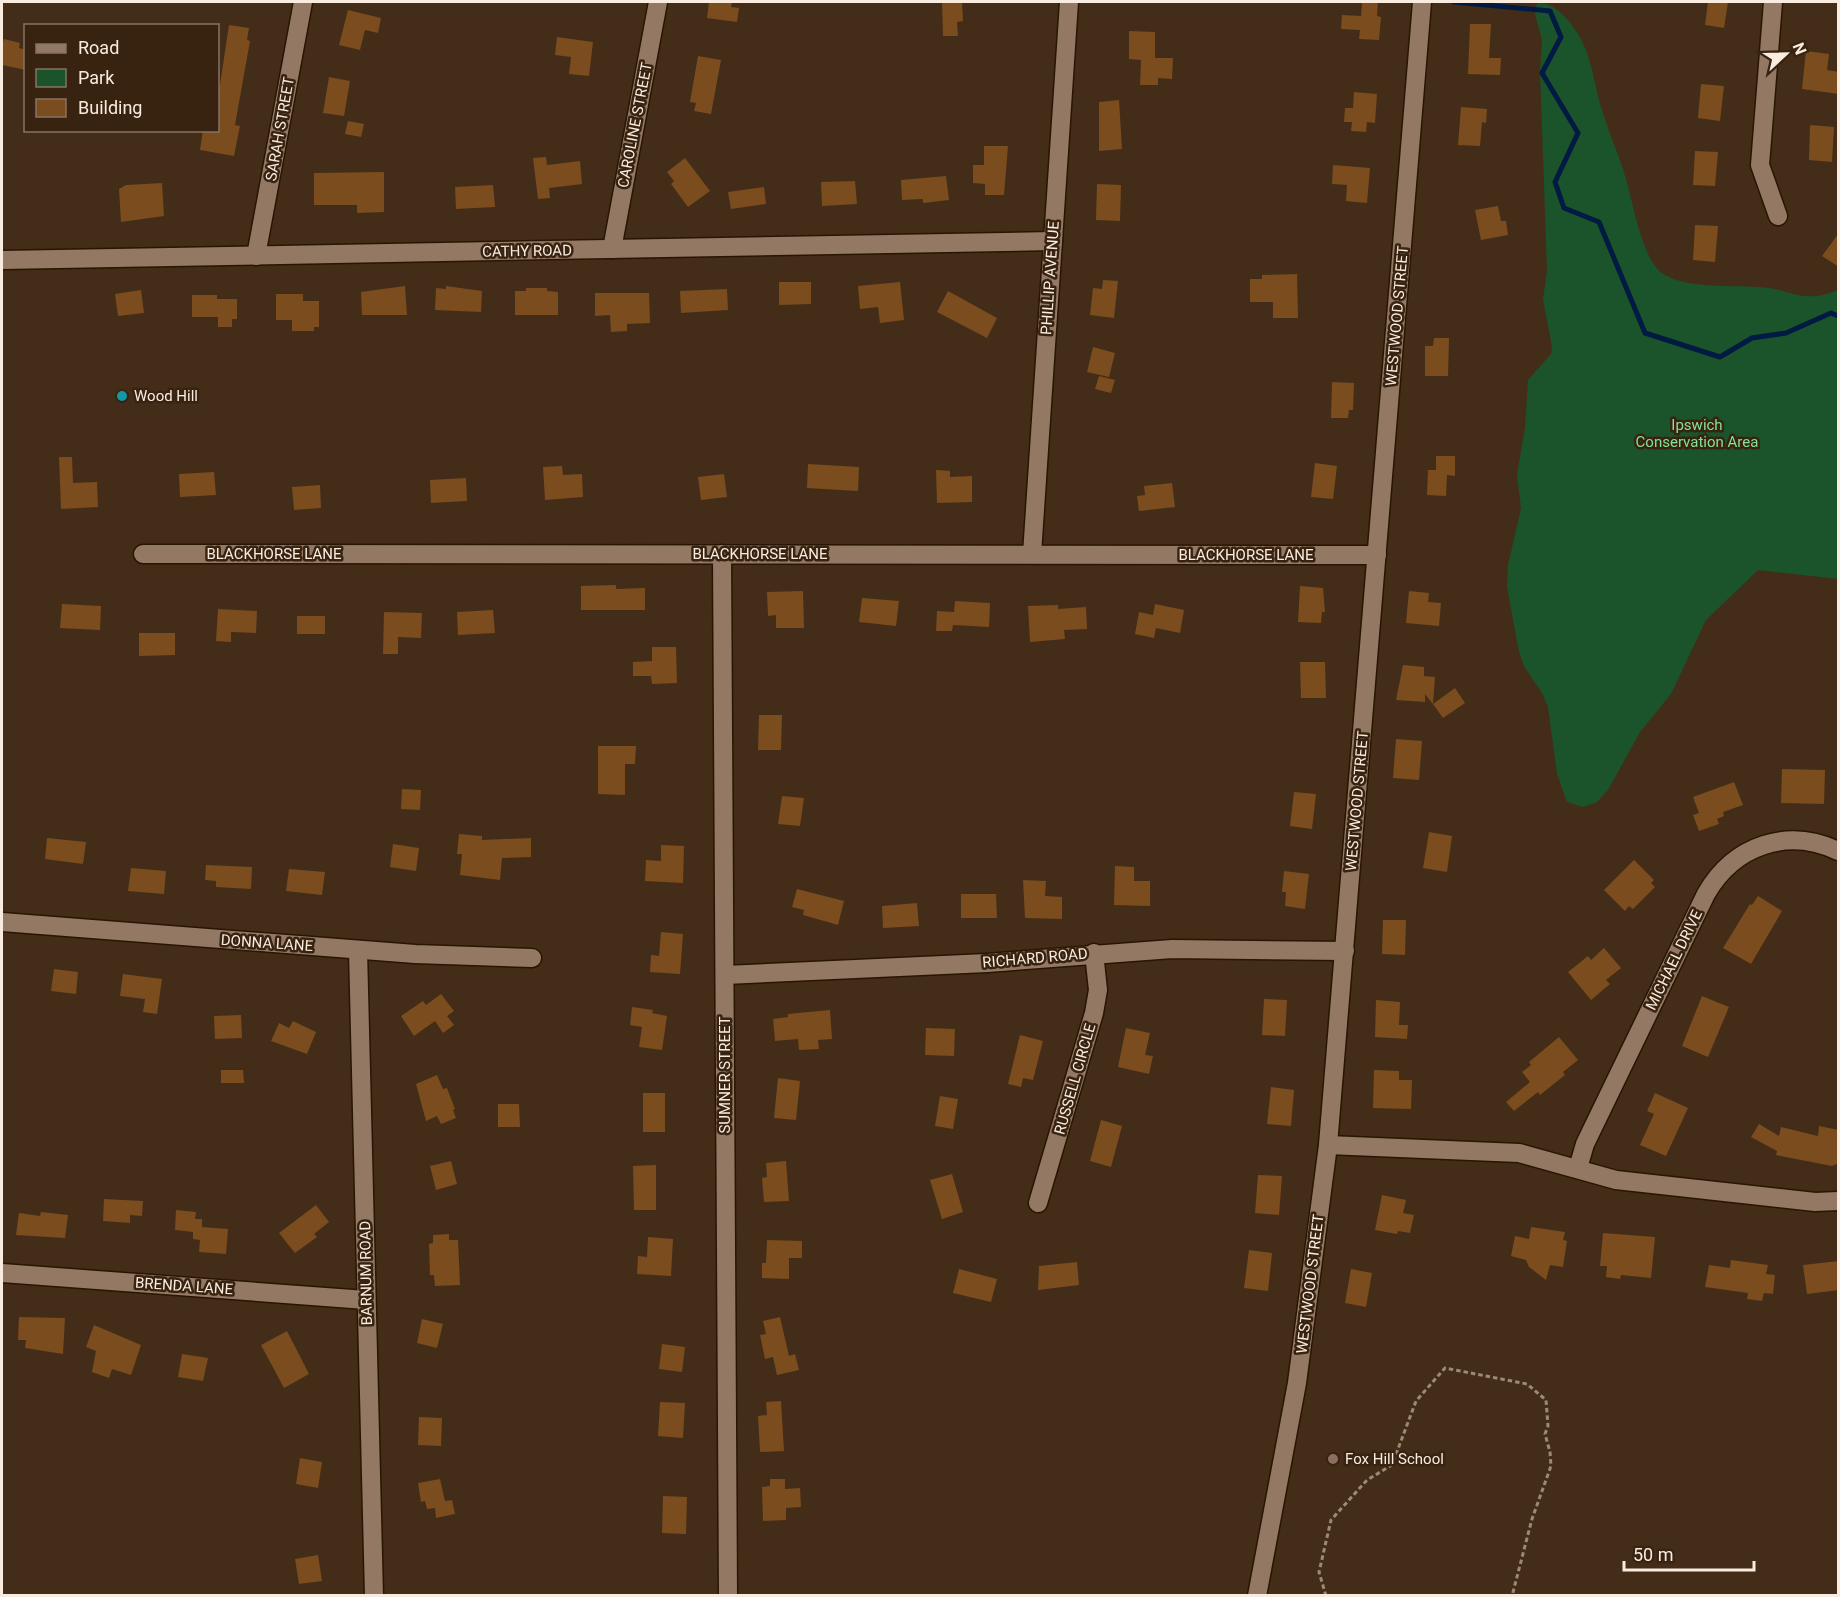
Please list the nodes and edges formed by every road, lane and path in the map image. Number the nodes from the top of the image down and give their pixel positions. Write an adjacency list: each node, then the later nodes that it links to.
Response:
1 (303, 2): 9 (street, SARAH STREET)
2 (658, 2): 8 (street, CAROLINE STREET)
3 (1068, 2): 7 (street, PHILLIP AVENUE)
4 (1422, 2): 14 (street, WESTWOOD STREET)
5 (1773, 2): 6 (street)
6 (1778, 216)
7 (1053, 241): 8 (street, CATHY ROAD); 13 (street, PHILLIP AVENUE)
8 (612, 249): 9 (street, CATHY ROAD)
9 (256, 256): 10 (street, CATHY ROAD)
10 (2, 260)
11 (144, 554): 12 (street, BLACKHORSE LANE)
12 (722, 554): 13 (street, BLACKHORSE LANE); 21 (street, SUMNER STREET)
13 (1032, 554): 14 (street, BLACKHORSE LANE)
14 (1377, 555): 18 (street, WESTWOOD STREET)
15 (1839, 851): 23 (street, MICHAEL DRIVE)
16 (2, 922): 17 (street, DONNA LANE)
17 (358, 950): 20 (street, DONNA LANE); 27 (street, BARNUM ROAD)
18 (1345, 951): 19 (street, RICHARD ROAD); 22 (street, WESTWOOD STREET)
19 (1094, 953): 21 (street, RICHARD ROAD); 25 (street, RUSSELL CIRCLE)
20 (532, 958)
21 (725, 975): 29 (street, SUMNER STREET)
22 (1328, 1145): 23 (street); 30 (street, WESTWOOD STREET)
23 (1578, 1168): 24 (street)
24 (1839, 1202)
25 (1038, 1203)
26 (2, 1273): 27 (street, BRENDA LANE)
27 (366, 1300): 28 (street, BARNUM ROAD)
28 (374, 1596)
29 (728, 1596)
30 (1257, 1596)
31 (1326, 1596): 32 (path)
32 (1512, 1596)

